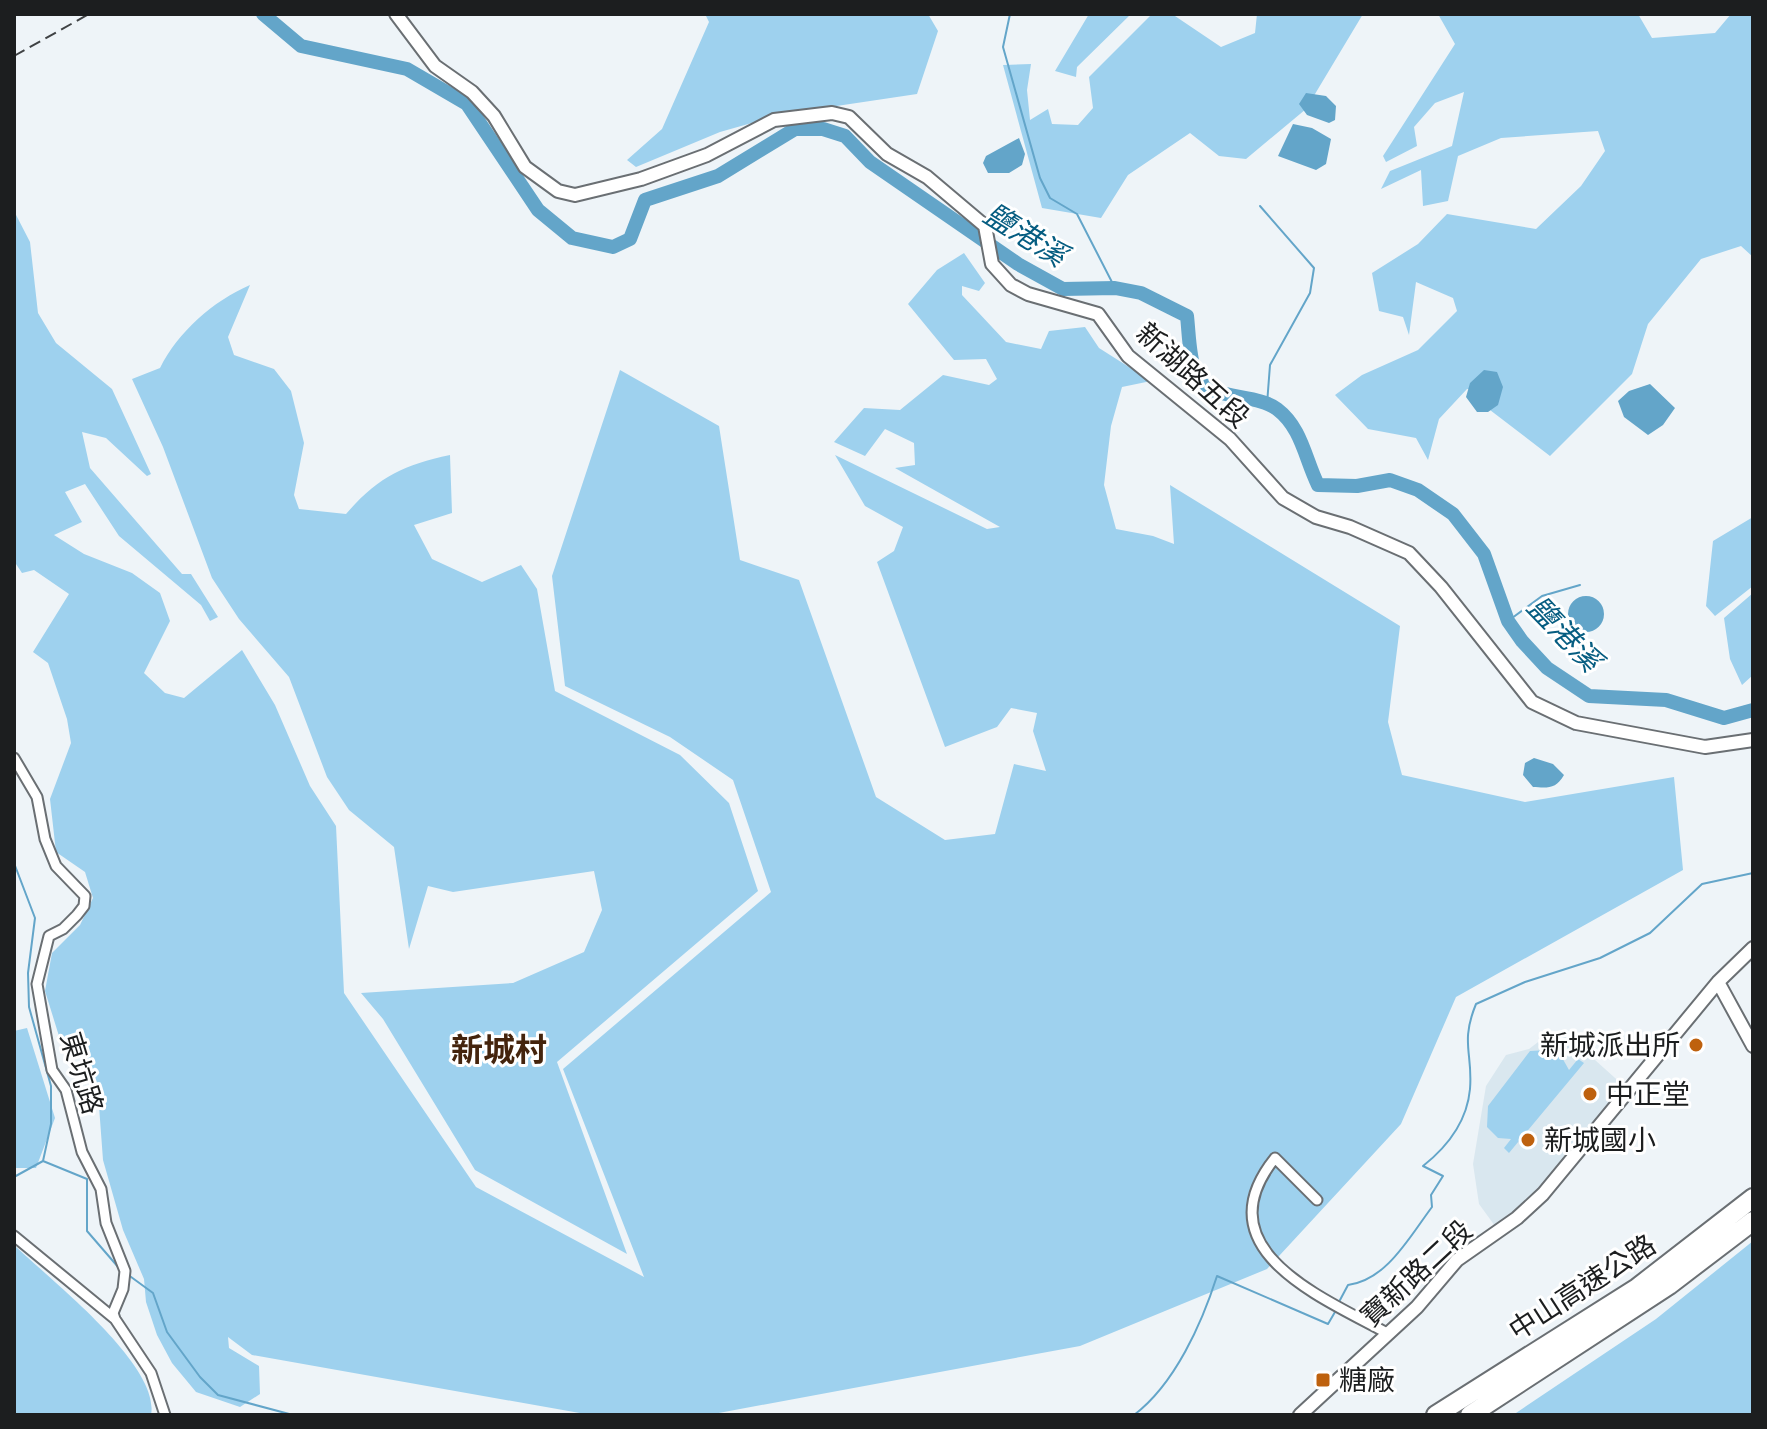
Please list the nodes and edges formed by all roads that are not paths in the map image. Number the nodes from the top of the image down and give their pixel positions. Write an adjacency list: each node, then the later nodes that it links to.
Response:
1 (396, 14): 2 (street, 新湖路五段)
2 (1753, 740)
3 (14, 758): 11 (street, 東坑路)
4 (1753, 948): 5 (street, 寶新路二段)
5 (1718, 982): 6 (street); 12 (street, 寶新路二段)
6 (1753, 1046)
7 (1753, 1198): 15 (highway, 中山高速公路)
8 (1317, 1200): 12 (street)
9 (1753, 1221): 16 (highway, 中山高速公路)
10 (14, 1236): 11 (street)
11 (115, 1319): 13 (street)
12 (1387, 1333): 14 (street, 寶新路二段)
13 (165, 1415)
14 (1300, 1415)
15 (1436, 1415)
16 (1470, 1415)

